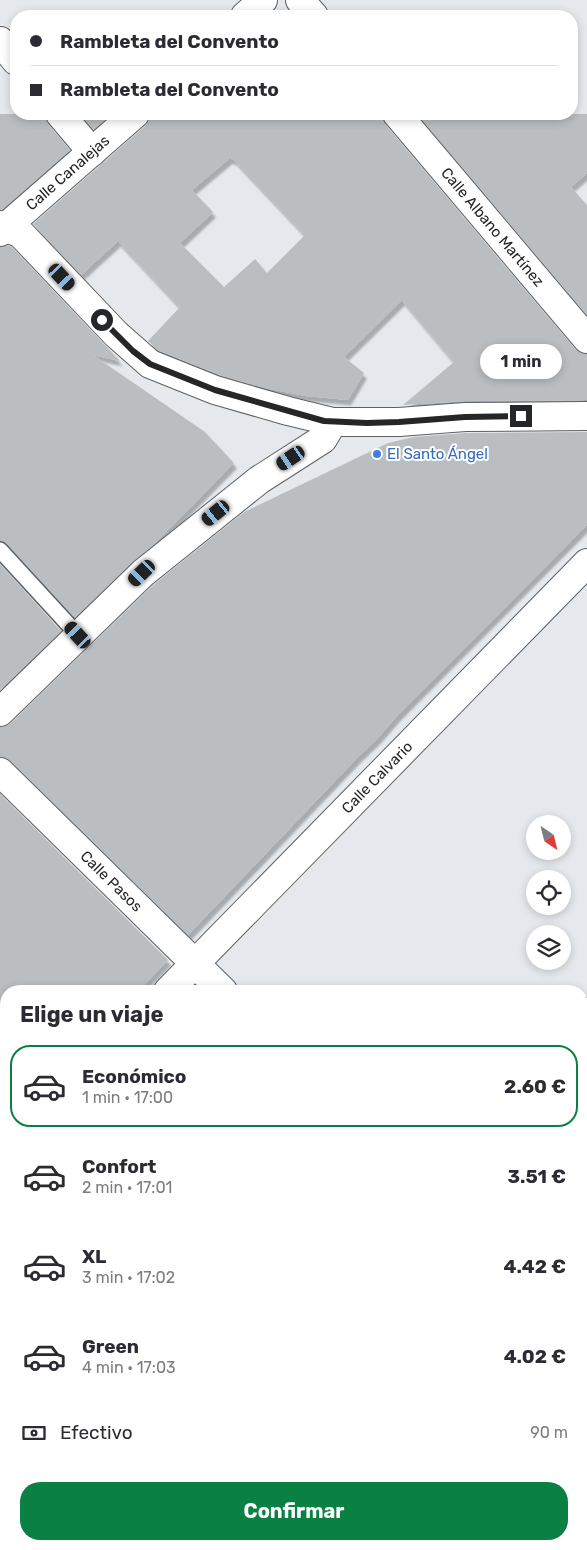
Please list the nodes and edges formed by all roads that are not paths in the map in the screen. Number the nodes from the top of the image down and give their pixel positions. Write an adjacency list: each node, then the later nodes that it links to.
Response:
1 (263, 0): 3 (street)
2 (300, 0): 4 (street)
3 (252, 10)
4 (309, 10)
5 (0, 41): 6 (street)
6 (10, 54)
7 (65, 120): 10 (street)
8 (128, 120): 10 (street, Calle Canalejas)
9 (401, 120): 12 (street, Calle Albano Martínez)
10 (92, 152): 11 (street, Calle Canalejas)
11 (2, 228): 14 (street)
12 (587, 339)
13 (587, 416): 14 (street)
14 (333, 422): 17 (street)
15 (0, 550): 17 (lane)
16 (587, 563): 20 (street, Calle Calvario)
17 (78, 635): 18 (street)
18 (0, 712)
19 (0, 772): 20 (street, Calle Pasos)
20 (194, 963): 21 (street, Calle Calvario); 22 (street, Calle Pasos)
21 (174, 985)
22 (217, 985)

